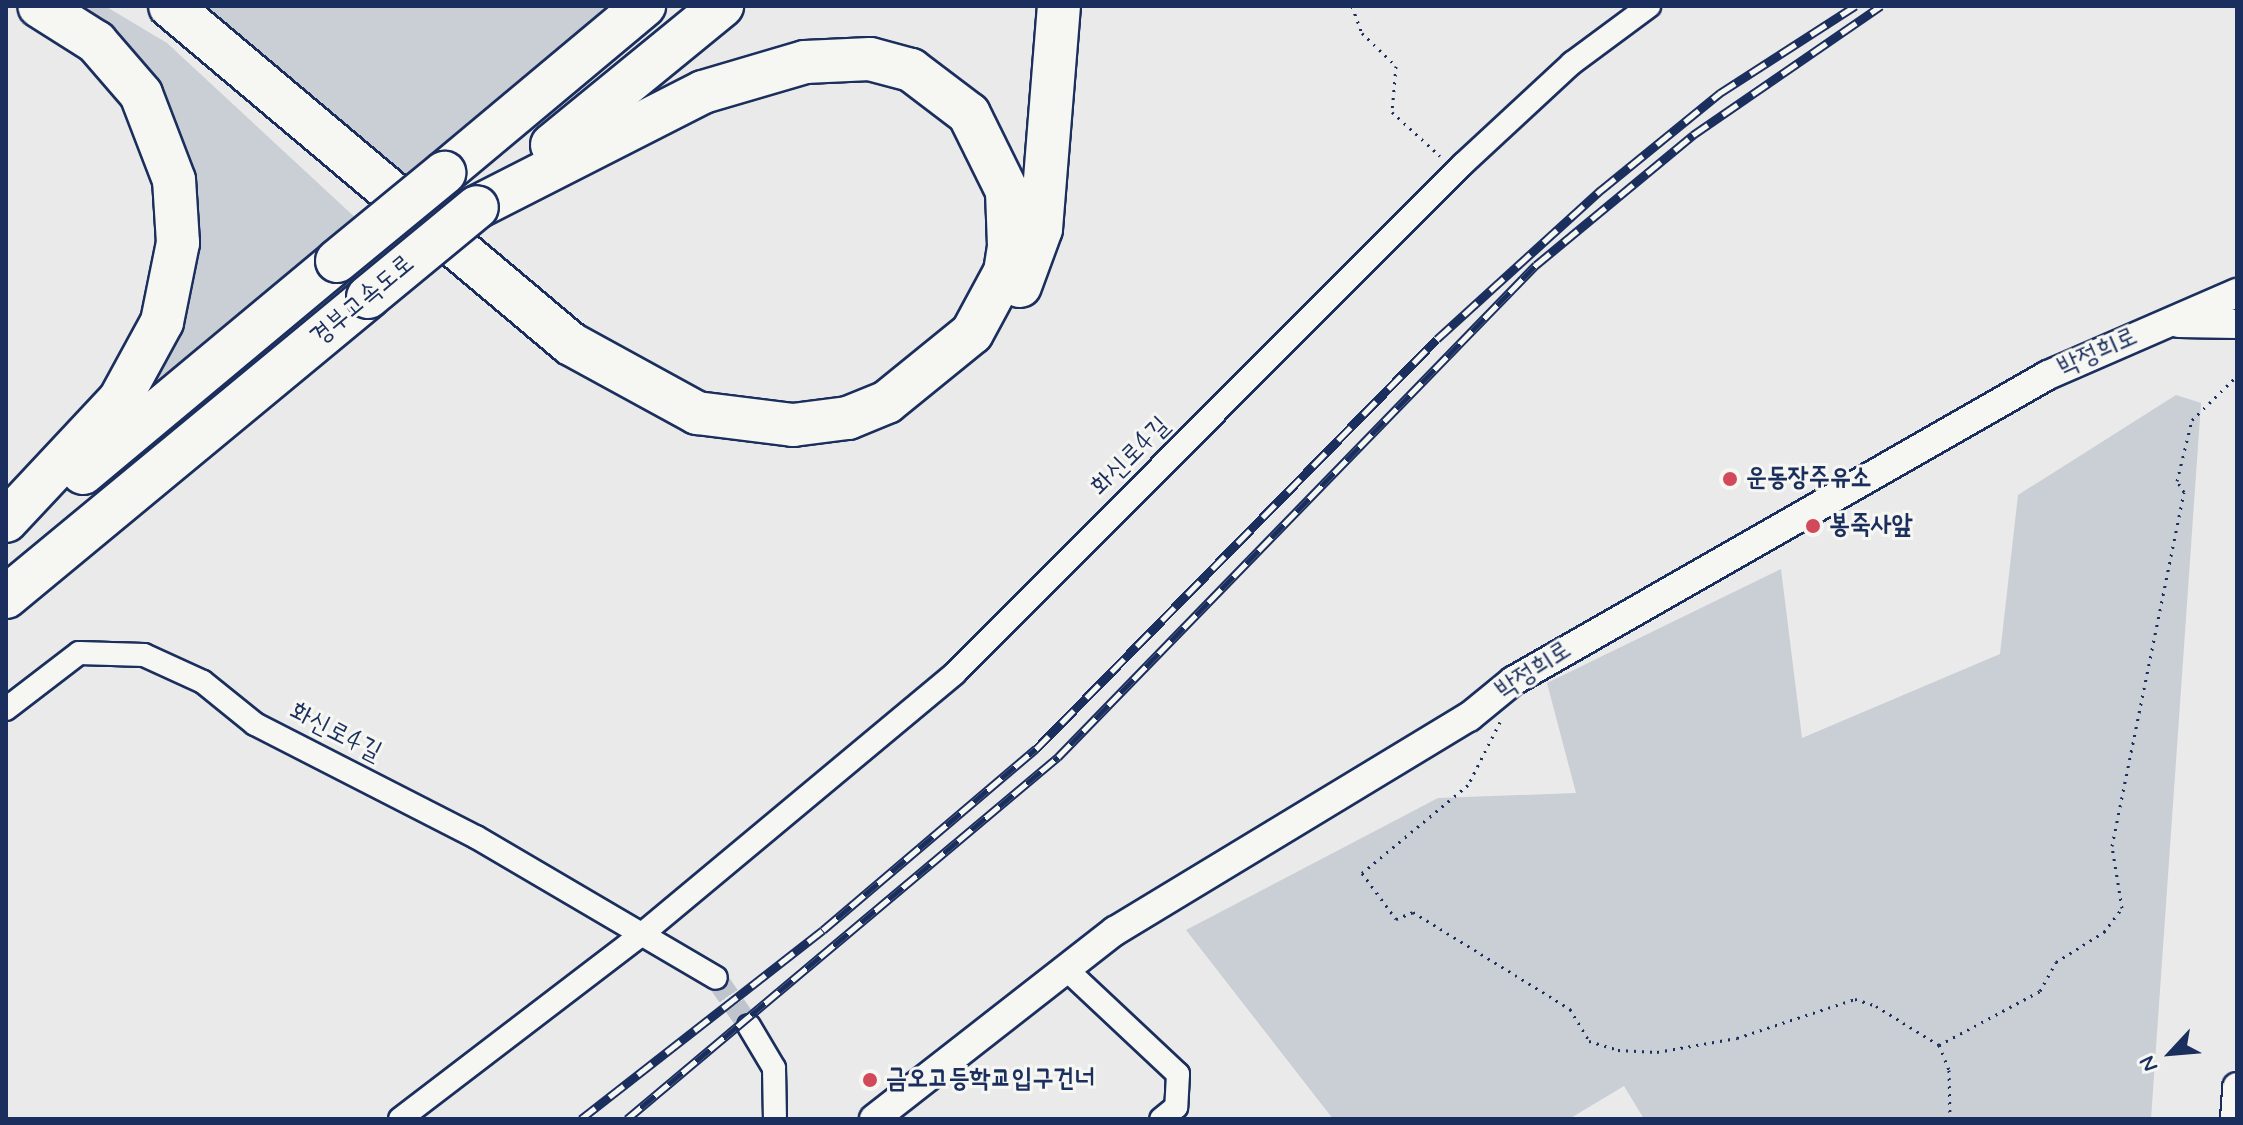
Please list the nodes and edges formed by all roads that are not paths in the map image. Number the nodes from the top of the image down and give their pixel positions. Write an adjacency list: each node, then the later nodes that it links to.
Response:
1 (39, 6): 13 (highway)
2 (137, 6): 6 (highway)
3 (170, 6): 8 (highway)
4 (644, 6): 14 (highway, 경부고속도로, bridge)
5 (722, 6): 8 (highway, 경부고속도로)
6 (1059, 6)
7 (1649, 6): 17 (street, 화신로4길)
8 (477, 207): 15 (highway, 경부고속도로, bridge)
9 (2237, 271): 11 (street)
10 (2237, 293): 11 (street, 박정희로)
11 (2162, 324): 12 (street); 18 (street, 박정희로)
12 (2237, 324)
13 (6, 521)
14 (6, 537)
15 (6, 597)
16 (6, 709): 17 (street, 화신로4길)
17 (641, 935): 19 (street, 화신로4길); 22 (street, 화신로4길)
18 (1065, 968): 24 (street, 박정희로); 25 (street)
19 (716, 978)
20 (749, 1026): 23 (street)
21 (2237, 1087): 26 (street)
22 (400, 1119)
23 (775, 1119)
24 (874, 1119)
25 (1161, 1119)
26 (2235, 1119)

